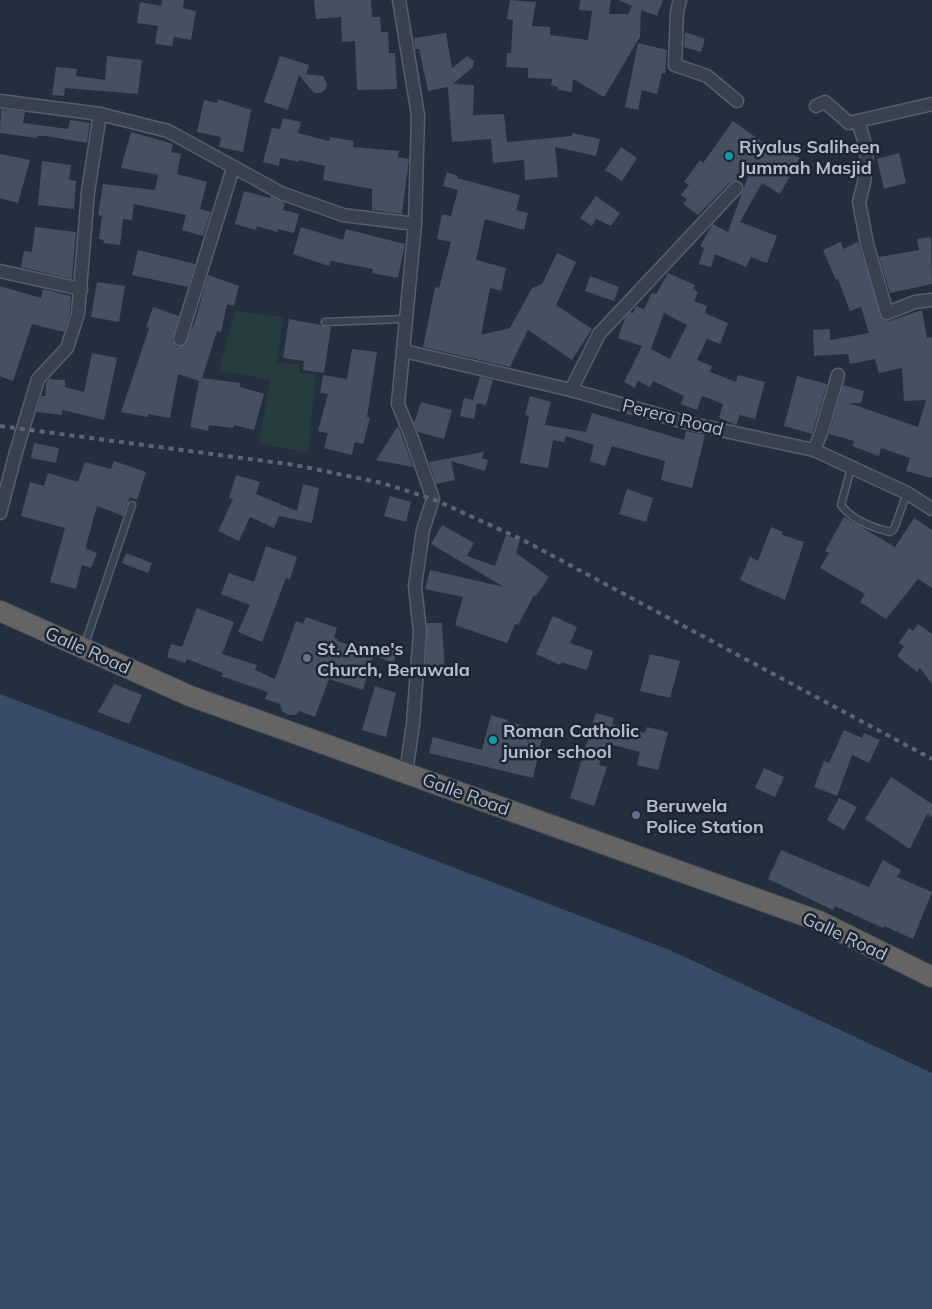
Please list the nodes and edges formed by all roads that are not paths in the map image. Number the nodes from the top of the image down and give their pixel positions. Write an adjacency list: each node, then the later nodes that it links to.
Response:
1 (399, 0): 11 (street)
2 (680, 0): 4 (street)
3 (0, 101): 7 (street)
4 (737, 101)
5 (932, 104): 8 (street)
6 (816, 106): 8 (street)
7 (100, 114): 9 (street); 13 (street)
8 (858, 121): 14 (street)
9 (233, 168): 11 (street); 17 (street)
10 (736, 188): 20 (street)
11 (415, 224): 15 (street)
12 (0, 271): 13 (street)
13 (81, 289): 26 (street)
14 (932, 300)
15 (406, 319): 16 (lane); 18 (street)
16 (325, 322)
17 (180, 339)
18 (404, 350): 20 (street, Perera Road); 29 (street)
19 (838, 375): 21 (street)
20 (571, 390): 21 (street, Perera Road)
21 (814, 450): 22 (street, Perera Road)
22 (851, 468): 23 (street, Perera Road); 23 (lane)
23 (906, 493): 25 (street, Perera Road)
24 (132, 505): 28 (lane)
25 (932, 509)
26 (0, 513)
27 (0, 610): 28 (highway, Galle Road)
28 (84, 648): 29 (highway, Galle Road)
29 (406, 773): 30 (highway, Galle Road)
30 (932, 977)

